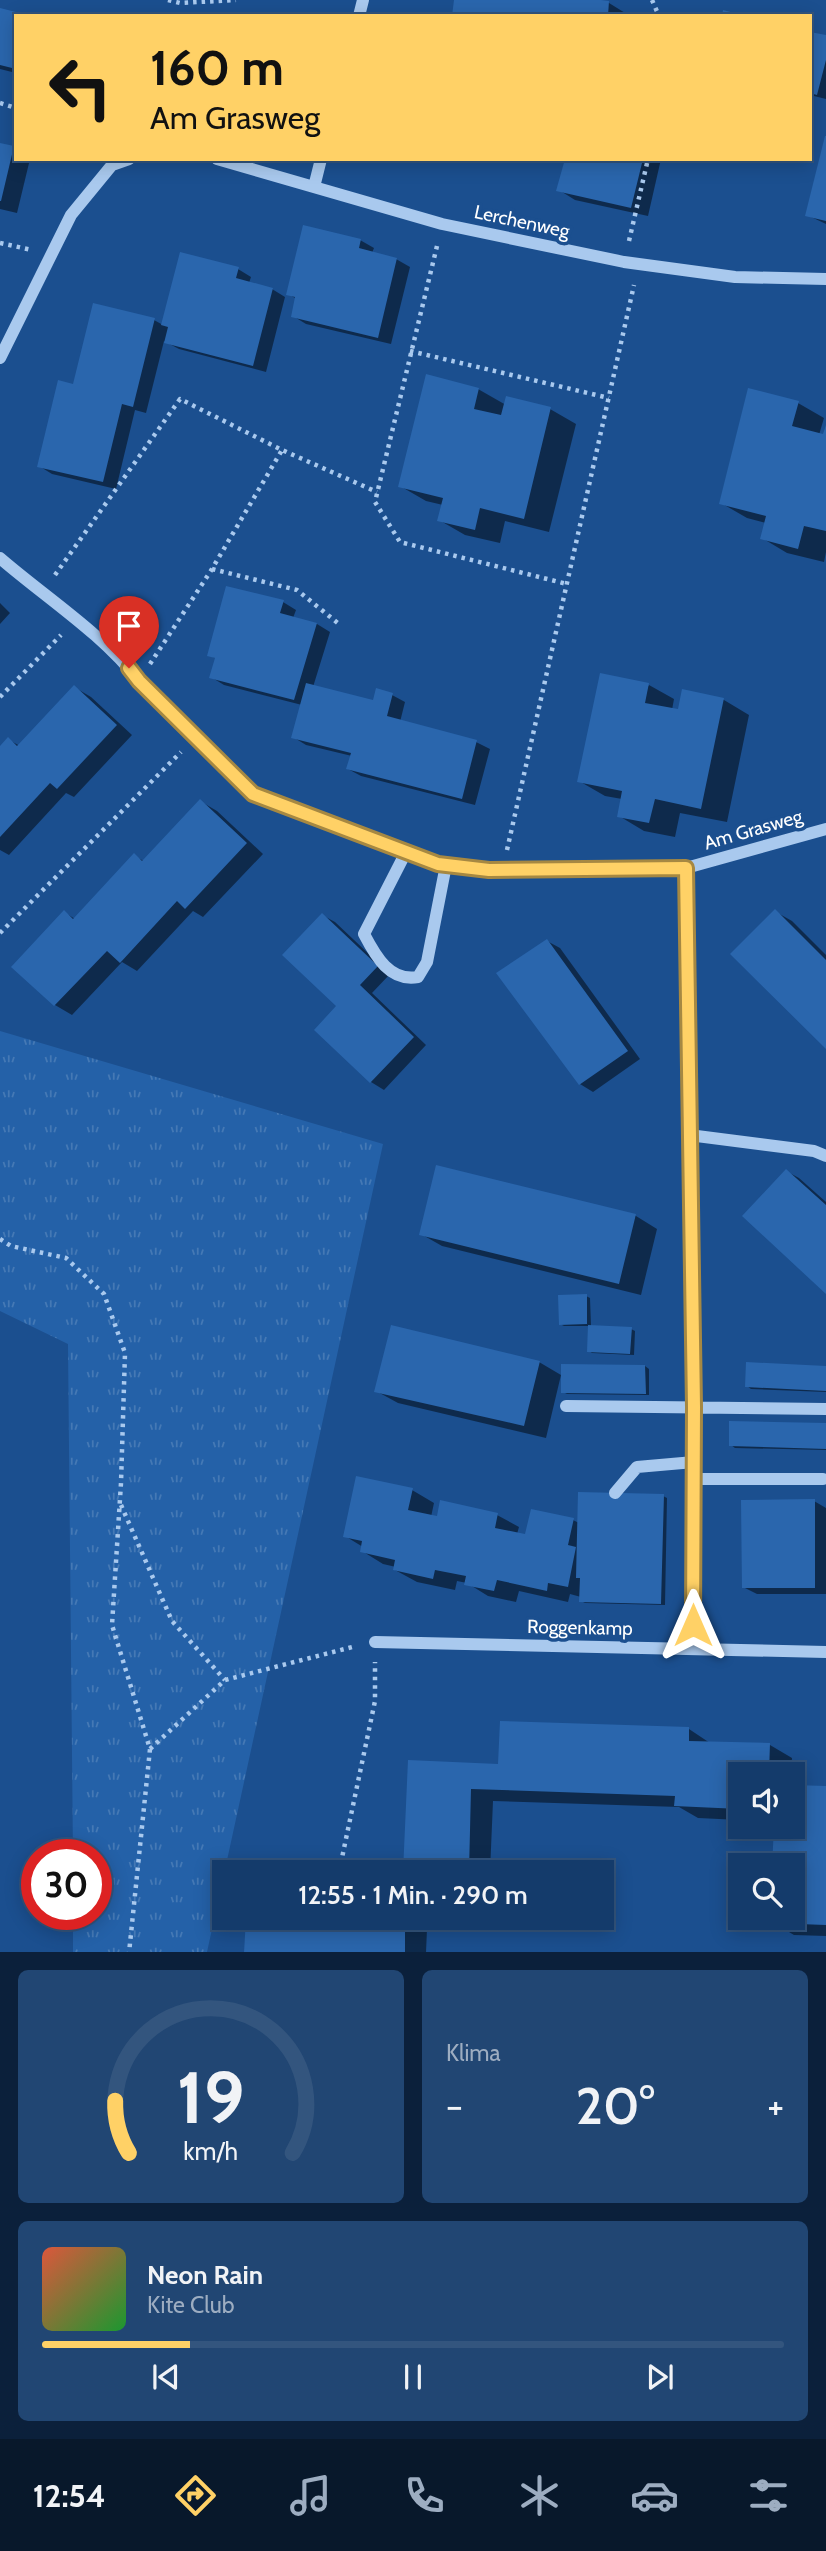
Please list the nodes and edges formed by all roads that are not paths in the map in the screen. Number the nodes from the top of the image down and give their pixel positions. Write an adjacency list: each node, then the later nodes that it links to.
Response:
1 (123, 161): 6 (street)
2 (224, 161): 4 (street, Lerchenweg)
3 (320, 161): 4 (street)
4 (314, 187): 5 (street, Lerchenweg)
5 (826, 279)
6 (0, 358)
7 (0, 558): 9 (street, Am Grasweg)
8 (826, 829): 11 (street, Am Grasweg)
9 (406, 852): 10 (street, Am Grasweg); 10 (street)
10 (446, 865): 11 (street, Am Grasweg)
11 (686, 868): 12 (street)
12 (689, 1135): 13 (street); 15 (street)
13 (826, 1156)
14 (566, 1406): 15 (street)
15 (694, 1407): 16 (street); 17 (street)
16 (826, 1409)
17 (694, 1462): 18 (street); 20 (street)
18 (694, 1479): 19 (street); 22 (street)
19 (822, 1479)
20 (615, 1493)
21 (375, 1642): 22 (street, Roggenkamp)
22 (693, 1649): 23 (street, Roggenkamp)
23 (826, 1652)

